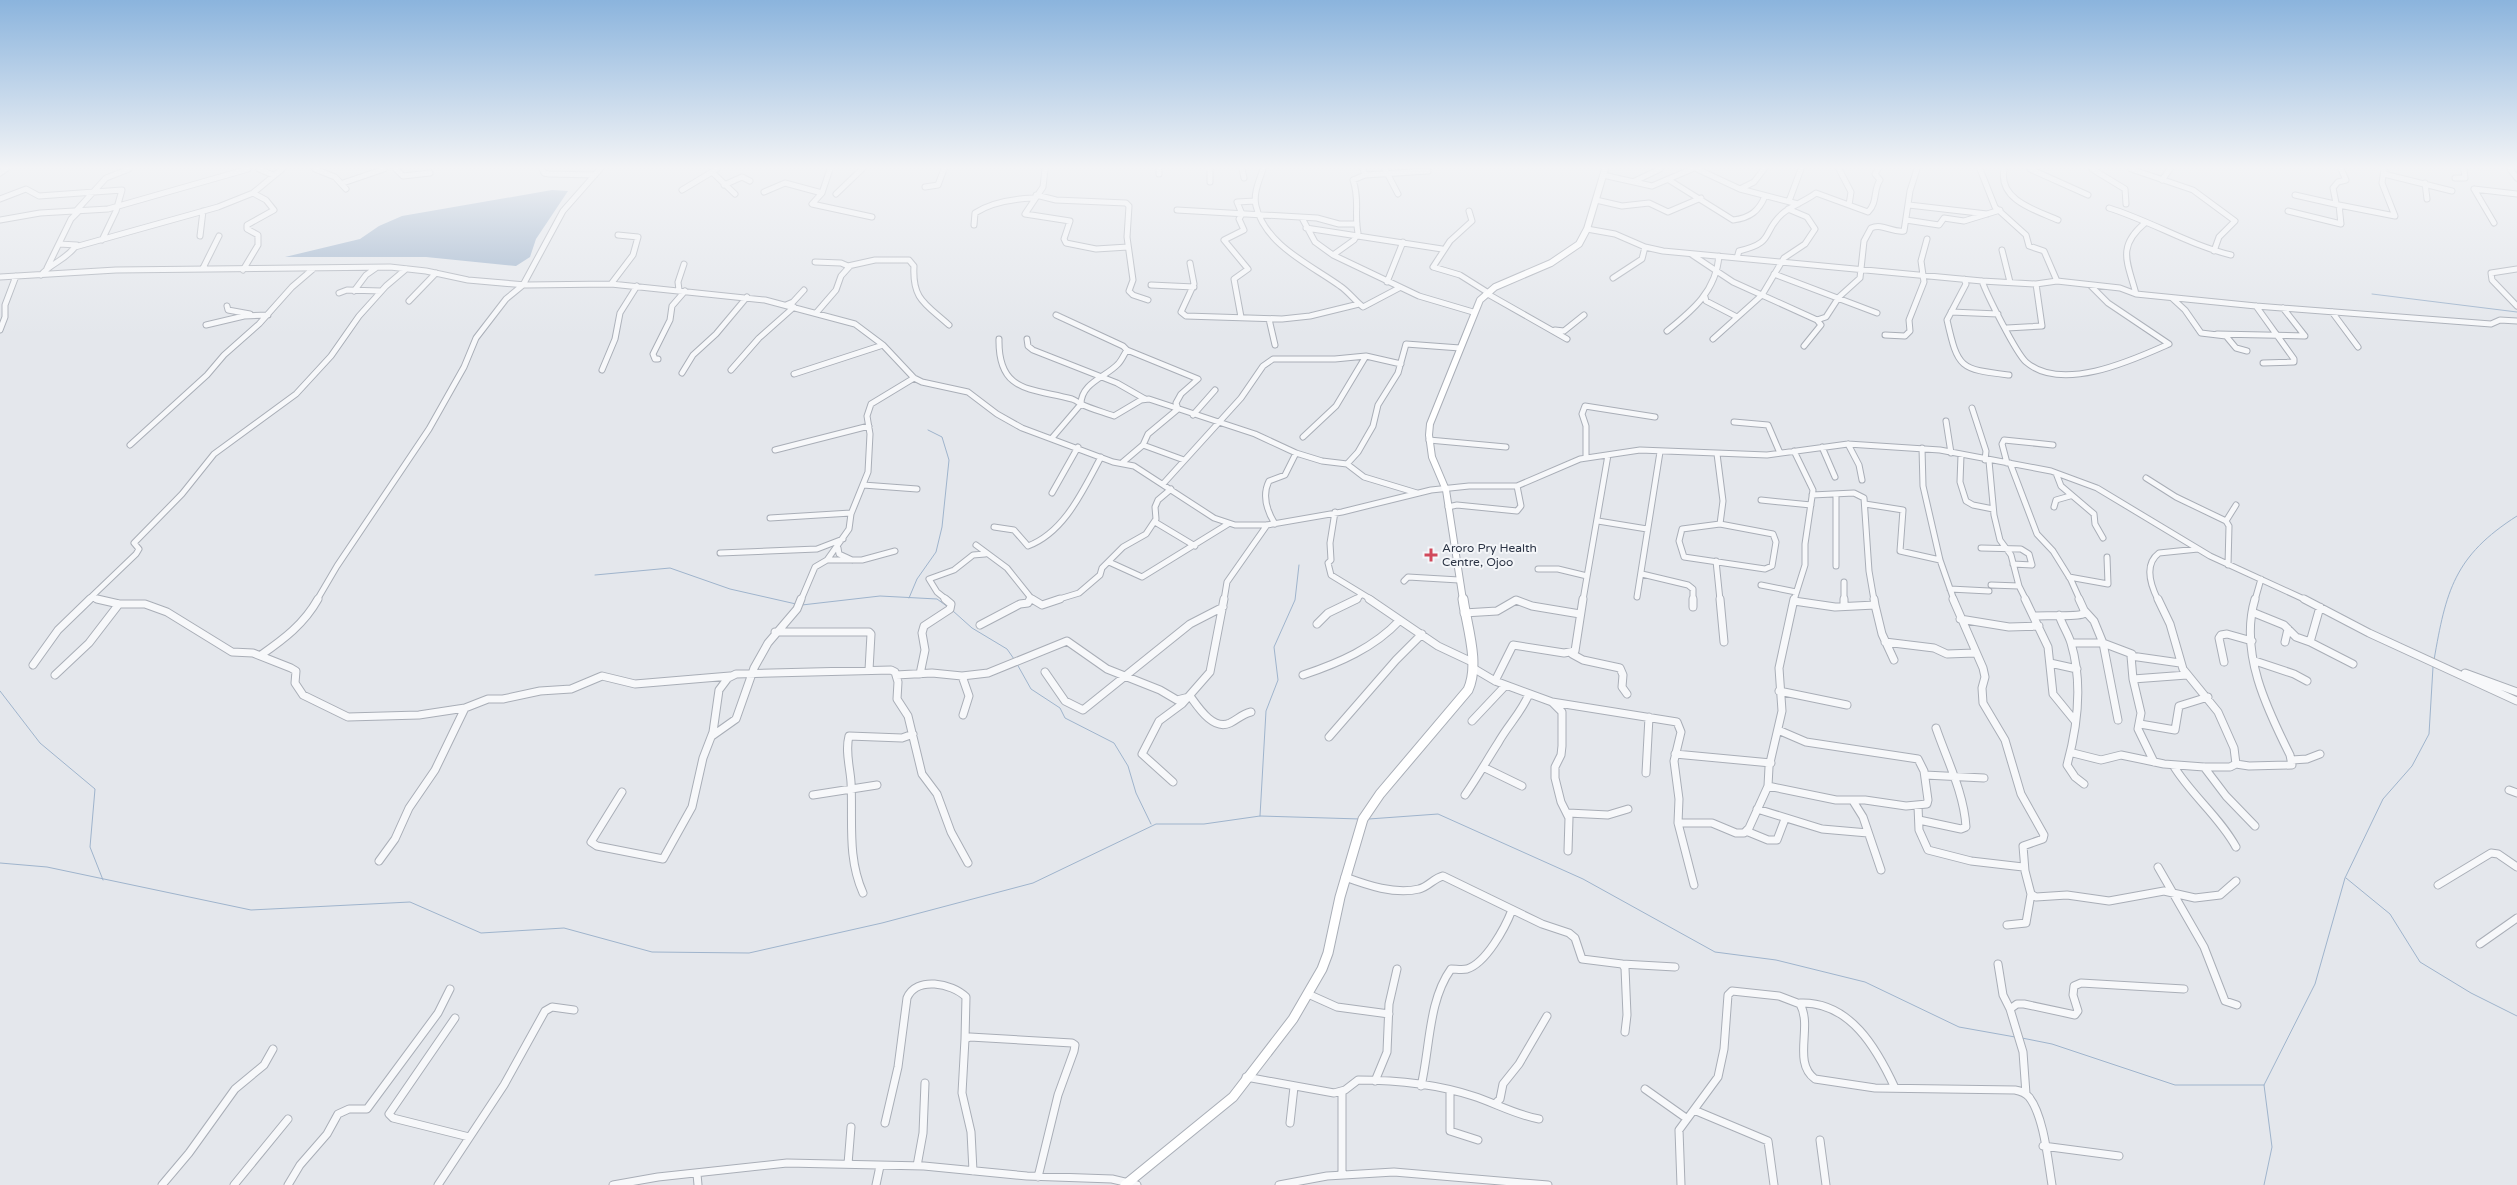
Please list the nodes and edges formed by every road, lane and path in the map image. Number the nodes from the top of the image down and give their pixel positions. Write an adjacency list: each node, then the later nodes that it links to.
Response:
1 (68, 224): 31 (street)
2 (109, 224): 29 (street)
3 (157, 224): 29 (street)
4 (201, 224): 25 (street)
5 (248, 224): 55 (street)
6 (556, 224): 72 (street)
7 (1069, 224): 33 (street)
8 (1130, 224): 33 (street)
9 (1241, 224): 110 (street)
10 (1264, 224): 92 (street)
11 (1305, 224): 22 (street)
12 (1357, 224): 27 (street)
13 (1468, 224): 35 (street)
14 (1588, 224): 23 (main road)
15 (1777, 224): 42 (street)
16 (1812, 224): 43 (street)
17 (1905, 224): 51 (street)
18 (2014, 224): 66 (street)
19 (2143, 224): 84 (street)
20 (2148, 224): 37 (street)
21 (2232, 224): 37 (street)
22 (1306, 228): 27 (street); 39 (street)
23 (1587, 229): 34 (street); 83 (main road)
24 (618, 235): 69 (street)
25 (200, 236)
26 (219, 236): 50 (street)
27 (1357, 236): 30 (street); 39 (street)
28 (1927, 239): 61 (street)
29 (102, 240): 32 (street)
30 (1403, 242): 35 (street); 67 (street)
31 (58, 244): 32 (street); 49 (street)
32 (78, 245): 49 (street)
33 (1128, 247): 90 (street)
34 (1645, 247): 38 (street); 63 (street)
35 (1442, 249): 83 (street)
36 (2002, 250): 68 (street)
37 (2214, 251): 40 (street)
38 (1691, 254): 41 (street); 57 (street)
39 (1333, 255): 67 (street)
40 (2231, 255)
41 (1719, 256): 42 (street); 57 (street)
42 (1737, 258): 43 (street)
43 (1782, 261): 51 (street); 58 (street)
44 (815, 262): 48 (street)
45 (1190, 263): 75 (street)
46 (684, 264): 77 (street)
47 (378, 267): 52 (street); 53 (street); 79 (street)
48 (848, 267): 100 (street); 117 (street)
49 (47, 268): 59 (street)
50 (203, 268): 55 (street); 59 (street)
51 (1863, 268): 61 (street); 88 (street)
52 (313, 269): 55 (street); 107 (street)
53 (406, 269): 56 (street); 80 (street)
54 (2517, 269): 96 (street)
55 (243, 270)
56 (436, 273): 72 (street); 91 (street)
57 (1718, 273): 85 (street); 87 (street)
58 (1774, 274): 85 (street); 88 (street)
59 (42, 275): 60 (street)
60 (16, 276): 62 (street); 119 (street)
61 (1921, 276): 64 (street); 123 (street)
62 (0, 277)
63 (1613, 278)
64 (1964, 279): 65 (street); 102 (street)
65 (1982, 281): 68 (street); 105 (street)
66 (2057, 281): 71 (street); 73 (street)
67 (1387, 282): 76 (street)
68 (2010, 282): 71 (street)
69 (611, 284): 72 (street); 74 (street)
70 (1150, 284): 75 (street)
71 (2036, 284): 118 (street)
72 (523, 285): 286 (street)
73 (2090, 285): 84 (street); 118 (street)
74 (637, 286): 77 (street); 140 (street)
75 (1194, 287): 110 (street)
76 (1400, 288): 92 (street); 101 (street)
77 (679, 290): 81 (street)
78 (804, 290): 93 (street)
79 (354, 291): 80 (street); 82 (street)
80 (381, 291): 253 (street)
81 (685, 291): 86 (street); 137 (street)
82 (340, 293)
83 (1486, 293): 101 (main road); 120 (street)
84 (2136, 294): 89 (street)
85 (1762, 295): 111 (street); 114 (street)
86 (747, 297): 93 (street); 142 (street)
87 (1705, 297): 111 (street); 121 (street)
88 (1839, 297): 104 (street); 114 (street)
89 (2171, 298): 95 (street); 122 (street)
90 (1148, 300)
91 (409, 301)
92 (1359, 304): 113 (street)
93 (786, 305): 97 (street)
94 (227, 306): 99 (street)
95 (2256, 306): 98 (street); 124 (street)
96 (2517, 306)
97 (794, 307): 100 (street); 141 (street)
98 (2283, 308): 103 (street); 124 (street)
99 (232, 311): 106 (street); 112 (street)
100 (816, 312): 129 (street)
101 (1473, 312): 133 (main road)
102 (1951, 312): 105 (street); 144 (street)
103 (2332, 312): 115 (street); 132 (street)
104 (1877, 313)
105 (1998, 314): 118 (street)
106 (252, 315): 107 (street); 112 (street)
107 (268, 315): 162 (street)
108 (1056, 315): 134 (street)
109 (1584, 315): 120 (street)
110 (1241, 317): 113 (street)
111 (1737, 317): 128 (street)
112 (234, 318): 116 (street)
113 (1269, 319): 130 (street)
114 (1817, 320): 131 (street)
115 (2517, 321)
116 (206, 325)
117 (949, 325)
118 (2007, 328)
119 (0, 330)
120 (1555, 330): 127 (street)
121 (1667, 331)
122 (2217, 334): 124 (street); 135 (street)
123 (1885, 335)
124 (2279, 338): 138 (street)
125 (999, 339): 149 (street)
126 (1028, 339): 145 (street)
127 (1567, 339)
128 (1713, 339)
129 (883, 345): 143 (street); 146 (street)
130 (1275, 345)
131 (1804, 346)
132 (2358, 347)
133 (1460, 348): 139 (street); 160 (main road)
134 (1127, 350): 145 (street); 151 (street)
135 (2247, 351)
136 (1366, 356): 139 (street); 156 (street); 158 (street)
137 (658, 359)
138 (2263, 363)
139 (1401, 364): 184 (street)
140 (602, 370)
141 (732, 370)
142 (682, 374)
143 (794, 374)
144 (2008, 375)
145 (1098, 377): 148 (street); 149 (street)
146 (914, 378): 157 (street); 159 (street)
147 (1215, 390): 152 (street)
148 (1145, 399): 149 (street); 151 (street)
149 (1081, 404): 159 (street)
150 (1972, 408): 181 (street)
151 (1178, 409): 152 (street); 163 (street)
152 (1193, 415): 156 (street)
153 (1655, 417): 179 (street)
154 (1946, 421): 174 (street)
155 (1734, 422): 173 (street)
156 (1219, 423): 171 (street); 180 (street)
157 (869, 426): 169 (street); 190 (street)
158 (1302, 437)
159 (1052, 438): 165 (street)
160 (1429, 440): 166 (street); 194 (main road)
161 (1848, 444): 167 (street); 168 (street); 188 (street)
162 (130, 445)
163 (1143, 445): 180 (street); 182 (street)
164 (2053, 445): 183 (street)
165 (1078, 447): 178 (street); 195 (street)
166 (1506, 447)
167 (1822, 447): 170 (street); 186 (street)
168 (1922, 448): 174 (street); 232 (street)
169 (775, 450)
170 (1794, 451): 173 (street); 197 (street)
171 (1296, 452): 184 (street); 214 (street)
172 (1660, 452): 175 (street); 176 (street); 218 (street)
173 (1780, 453): 175 (street)
174 (1951, 453): 177 (street)
175 (1716, 454): 215 (street)
176 (1608, 455): 179 (street); 210 (street)
177 (1962, 455): 181 (street); 206 (street)
178 (1101, 457): 182 (street); 217 (street)
179 (1586, 458): 191 (street)
180 (1184, 460): 189 (street)
181 (1987, 461): 183 (street); 206 (street)
182 (1123, 462): 189 (street)
183 (2008, 463): 185 (street); 242 (street)
184 (1347, 464): 196 (street)
185 (2056, 472): 199 (street); 226 (street)
186 (1835, 477)
187 (2146, 478): 211 (street)
188 (1862, 480)
189 (1162, 484): 192 (street)
190 (863, 485): 193 (street); 208 (street)
191 (1517, 486): 194 (street); 204 (street)
192 (1171, 488): 212 (street); 213 (street)
193 (917, 489)
194 (1446, 490): 196 (street); 204 (main road)
195 (1052, 493)
196 (1417, 493): 207 (street)
197 (1812, 494): 198 (street); 202 (street)
198 (1836, 495): 201 (street); 238 (street)
199 (2070, 496): 205 (street); 219 (street)
200 (1761, 500): 202 (street)
201 (1865, 504): 232 (street); 259 (street)
202 (1811, 505): 250 (street)
203 (2236, 505): 211 (street)
204 (1448, 507): 244 (main road)
205 (2054, 507)
206 (1993, 509): 225 (street)
207 (1334, 512): 214 (street); 251 (street)
208 (851, 513): 209 (street); 220 (street)
209 (770, 518)
210 (1598, 521): 218 (street); 241 (street)
211 (2226, 521): 237 (street)
212 (1155, 522): 222 (street); 235 (street)
213 (1228, 524): 216 (street); 222 (street)
214 (1275, 524): 216 (street)
215 (1720, 524): 234 (street); 234 (street)
216 (1267, 525): 260 (street)
217 (994, 527)
218 (1648, 530): 240 (street)
219 (2103, 538)
220 (843, 539): 223 (street); 228 (street)
221 (976, 545): 229 (street)
222 (1195, 546): 235 (street)
223 (838, 548): 231 (street); 233 (street)
224 (1981, 548): 225 (street)
225 (2006, 549): 236 (street); 236 (street)
226 (2198, 550): 237 (street); 291 (street)
227 (895, 551): 233 (street)
228 (720, 554)
229 (984, 554): 254 (street); 300 (street)
230 (2108, 557): 242 (street)
231 (827, 560): 233 (street); 274 (street)
232 (1940, 560): 249 (street)
233 (854, 561)
234 (1716, 561): 277 (street)
235 (1109, 562): 254 (street)
236 (2013, 564): 248 (street)
237 (2228, 565): 243 (street)
238 (1836, 566)
239 (1538, 569): 241 (street)
240 (1642, 574): 252 (street); 257 (street)
241 (1587, 576): 265 (street)
242 (2069, 577): 262 (street)
243 (2261, 579): 261 (street); 263 (street)
244 (1459, 580): 245 (street); 264 (main road)
245 (1404, 582)
246 (1844, 582): 258 (street)
247 (1761, 585): 250 (street)
248 (2019, 586): 249 (street); 267 (street)
249 (1950, 589): 268 (street)
250 (1796, 592): 255 (street)
251 (1361, 595): 269 (street); 270 (street)
252 (1637, 597)
253 (92, 598): 256 (street); 294 (street)
254 (1031, 598): 271 (street)
255 (1794, 601): 258 (street); 312 (street)
256 (119, 604): 286 (street); 301 (street)
257 (1693, 606)
258 (1844, 606): 259 (street)
259 (1875, 606): 278 (street)
260 (1223, 607): 307 (street); 316 (street)
261 (2320, 607): 280 (street); 295 (street)
262 (2084, 610): 266 (street); 282 (street)
263 (2252, 612): 273 (street); 276 (street)
264 (1464, 613): 265 (street); 293 (main road)
265 (1580, 614): 284 (street)
266 (2059, 615): 267 (street); 281 (street)
267 (2034, 616): 272 (street)
268 (1960, 619): 272 (street); 283 (street)
269 (1400, 620): 275 (street); 302 (street)
270 (1317, 624)
271 (980, 625)
272 (2039, 626): 290 (street)
273 (2288, 629): 279 (street); 280 (street)
274 (775, 632): 297 (street); 299 (street)
275 (1422, 634): 293 (street); 333 (street)
276 (2252, 641): 288 (street); 289 (street)
277 (1724, 642)
278 (1885, 642): 283 (street); 287 (street)
279 (2285, 642)
280 (2310, 642): 292 (street)
281 (2071, 643): 282 (street); 296 (street)
282 (2103, 643): 285 (street); 325 (street)
283 (1974, 653): 374 (street)
284 (1572, 654): 309 (street); 315 (street)
285 (2132, 654): 291 (street); 308 (street)
286 (261, 655): 321 (street)
287 (1894, 660)
288 (2255, 661): 310 (street); 337 (street)
289 (2224, 662)
290 (2050, 663): 296 (street); 327 (street)
291 (2180, 663): 303 (street)
292 (2353, 664)
293 (1473, 665): 309 (street); 378 (main road)
294 (33, 666)
295 (2440, 666): 313 (street); 318 (street)
296 (2077, 669): 327 (street)
297 (869, 670): 299 (street); 305 (street)
298 (1045, 672): 307 (street)
299 (752, 674): 304 (street); 332 (street)
300 (920, 674): 305 (street); 306 (street)
301 (55, 675)
302 (1303, 675)
303 (2187, 675): 308 (street); 317 (street)
304 (732, 676): 321 (street); 332 (street)
305 (896, 676): 331 (street)
306 (962, 676): 307 (street); 323 (street)
307 (1125, 677): 316 (street)
308 (2133, 679): 328 (street)
309 (1495, 681): 311 (street)
310 (2306, 681)
311 (1505, 686): 314 (street); 326 (street)
312 (1779, 691): 320 (street); 330 (street)
313 (2517, 692)
314 (1529, 694): 319 (street); 343 (street)
315 (1627, 694)
316 (1190, 697): 322 (street); 348 (street)
317 (2208, 697): 328 (street); 340 (street)
318 (2517, 701)
319 (1552, 702): 324 (street); 363 (street)
320 (1847, 705)
321 (466, 708): 372 (street)
322 (1251, 712)
323 (963, 715)
324 (1650, 717): 335 (street); 344 (street)
325 (2118, 720)
326 (1472, 721)
327 (2075, 721): 334 (street)
328 (2140, 724): 338 (street)
329 (1936, 728): 346 (street)
330 (1778, 730): 339 (street); 345 (street)
331 (913, 734): 353 (street); 373 (street)
332 (712, 736): 355 (street)
333 (1329, 737)
334 (2073, 752): 338 (street); 349 (street)
335 (1675, 754): 339 (street); 366 (street)
336 (2320, 754): 337 (street)
337 (2292, 760): 340 (street)
338 (2154, 762): 341 (street)
339 (1771, 763): 352 (street)
340 (2236, 764): 342 (street)
341 (2173, 765): 342 (street); 370 (street)
342 (2204, 767): 367 (street)
343 (1485, 768): 351 (street); 358 (street)
344 (1646, 773)
345 (1924, 775): 346 (street); 360 (street)
346 (1953, 777): 347 (street); 365 (street)
347 (1984, 778)
348 (1173, 782)
349 (2084, 784)
350 (877, 785): 353 (street)
351 (1522, 786)
352 (1768, 786): 359 (street); 362 (street)
353 (851, 789): 357 (street); 382 (street)
354 (2509, 790): 356 (street)
355 (622, 792)
356 (2517, 793)
357 (813, 795)
358 (1465, 795)
359 (1853, 801): 360 (street); 369 (street)
360 (1918, 806): 365 (street)
361 (1628, 808): 363 (street)
362 (1757, 809): 364 (street); 368 (street)
363 (1568, 814): 371 (street)
364 (1785, 819): 368 (street); 369 (street)
365 (1919, 820): 374 (street)
366 (1678, 823): 368 (street); 380 (street)
367 (2255, 826)
368 (1746, 831)
369 (1868, 833): 377 (street)
370 (2236, 847)
371 (1568, 851)
372 (379, 861)
373 (968, 863)
374 (2023, 867): 384 (street)
375 (2158, 867): 383 (street)
376 (2517, 867): 381 (street)
377 (1881, 870)
378 (1345, 877): 385 (street); 395 (main road)
379 (2236, 882): 383 (street)
380 (1694, 885)
381 (2438, 885)
382 (863, 893)
383 (2171, 893): 384 (street); 397 (street)
384 (2031, 894): 387 (street)
385 (1512, 910): 389 (street); 410 (street)
386 (2517, 918): 388 (street)
387 (2007, 925)
388 (2480, 944)
389 (1622, 964): 391 (street); 403 (street)
390 (1998, 964): 398 (street)
391 (1675, 967)
392 (1397, 969): 400 (street)
393 (450, 989): 440 (street)
394 (2184, 989): 398 (street)
395 (1308, 994): 400 (street); 406 (main road)
396 (1800, 1003): 411 (street); 411 (street); 417 (street)
397 (2237, 1005)
398 (2010, 1009): 415 (street)
399 (574, 1010): 424 (street)
400 (1389, 1014): 407 (street)
401 (1547, 1016): 416 (street)
402 (455, 1018): 424 (street)
403 (1625, 1032)
404 (966, 1039): 421 (street); 432 (street); 435 (street)
405 (273, 1049): 438 (street)
406 (1246, 1077): 409 (street); 436 (main road)
407 (1376, 1081): 410 (street); 414 (street)
408 (926, 1083): 431 (street)
409 (1294, 1086): 414 (street); 422 (street)
410 (1421, 1086): 413 (street)
411 (1895, 1088): 415 (street)
412 (1645, 1089): 418 (street)
413 (1450, 1091): 416 (street); 425 (street)
414 (1342, 1092): 434 (street)
415 (2026, 1094): 427 (street)
416 (1495, 1104): 420 (street)
417 (1694, 1110): 418 (street); 450 (street)
418 (1686, 1118): 449 (street)
419 (288, 1119): 439 (street)
420 (1539, 1119)
421 (885, 1123)
422 (1290, 1123)
423 (851, 1127): 429 (street)
424 (469, 1137): 441 (street)
425 (1478, 1140)
426 (1820, 1140): 451 (street)
427 (2043, 1146): 428 (street); 452 (street)
428 (2119, 1156)
429 (848, 1164): 430 (street); 433 (street)
430 (880, 1166): 431 (street); 444 (street)
431 (917, 1166): 432 (street)
432 (973, 1171): 435 (street)
433 (697, 1174): 442 (street); 443 (street)
434 (1342, 1174): 437 (street); 447 (street)
435 (1038, 1177): 436 (street)
436 (1127, 1184): 445 (street)
437 (1295, 1184): 446 (street)
438 (162, 1185)
439 (234, 1185)
440 (288, 1185)
441 (438, 1185)
442 (614, 1185)
443 (698, 1185)
444 (876, 1185)
445 (1138, 1185)
446 (1279, 1185)
447 (1536, 1185): 448 (street)
448 (1548, 1185)
449 (1681, 1185)
450 (1774, 1185)
451 (1826, 1185)
452 (2052, 1185)

